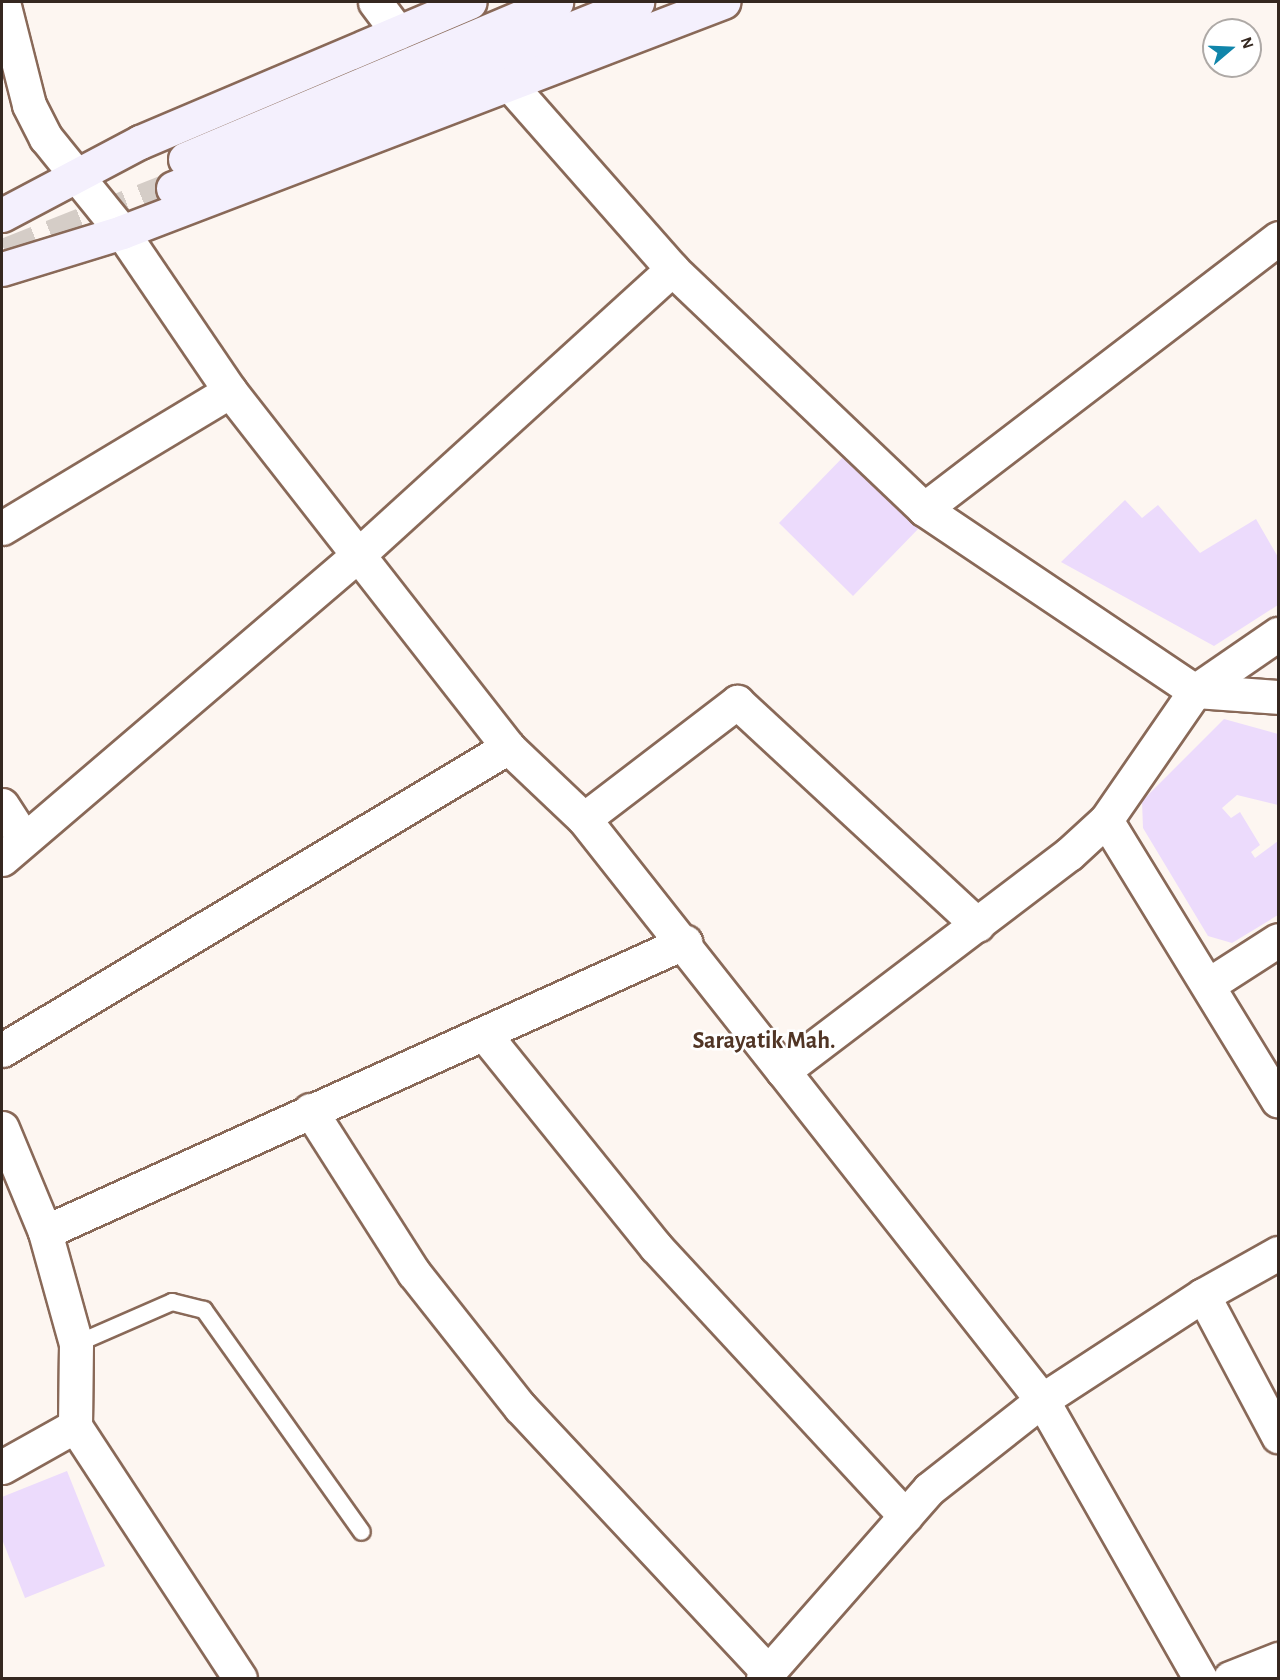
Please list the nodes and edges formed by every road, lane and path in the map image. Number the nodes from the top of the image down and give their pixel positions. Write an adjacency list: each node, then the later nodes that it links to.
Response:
1 (3, 2): 9 (street)
2 (375, 2): 7 (street)
3 (470, 2): 7 (main road)
4 (556, 2): 5 (main road)
5 (637, 2)
6 (723, 2): 8 (main road)
7 (398, 32): 9 (main road)
8 (510, 85): 11 (main road); 14 (street)
9 (77, 175): 10 (main road); 11 (street)
10 (2, 215)
11 (122, 232): 13 (main road); 15 (street)
12 (1278, 238): 16 (street)
13 (2, 269)
14 (672, 269): 16 (street); 18 (street)
15 (230, 391): 17 (street); 18 (street)
16 (924, 509): 20 (street)
17 (2, 528)
18 (358, 555): 22 (street); 26 (street)
19 (1278, 634): 20 (street)
20 (1195, 691): 21 (street); 25 (street)
21 (1278, 697)
22 (508, 747): 24 (street); 32 (street)
23 (2, 805): 26 (street)
24 (584, 819): 27 (street); 29 (street)
25 (1106, 820): 27 (street); 30 (street)
26 (12, 848)
27 (978, 925): 33 (street)
28 (1278, 940): 30 (street)
29 (685, 942): 31 (street); 33 (street)
30 (1208, 985): 34 (street)
31 (485, 1035): 35 (street); 45 (street)
32 (2, 1050)
33 (783, 1071): 41 (street)
34 (1278, 1101)
35 (310, 1110): 37 (street); 48 (street)
36 (2, 1128): 37 (street)
37 (45, 1232): 40 (street)
38 (1278, 1253): 39 (street)
39 (1203, 1295): 41 (street); 42 (street)
40 (76, 1344): 43 (street); 46 (lane)
41 (1042, 1400): 45 (street); 50 (street)
42 (1274, 1415)
43 (75, 1426): 44 (street); 49 (street)
44 (2, 1467)
45 (905, 1516): 48 (street)
46 (362, 1532)
47 (1278, 1659): 51 (street)
48 (766, 1675)
49 (240, 1678)
50 (1200, 1678)
51 (1230, 1678)

